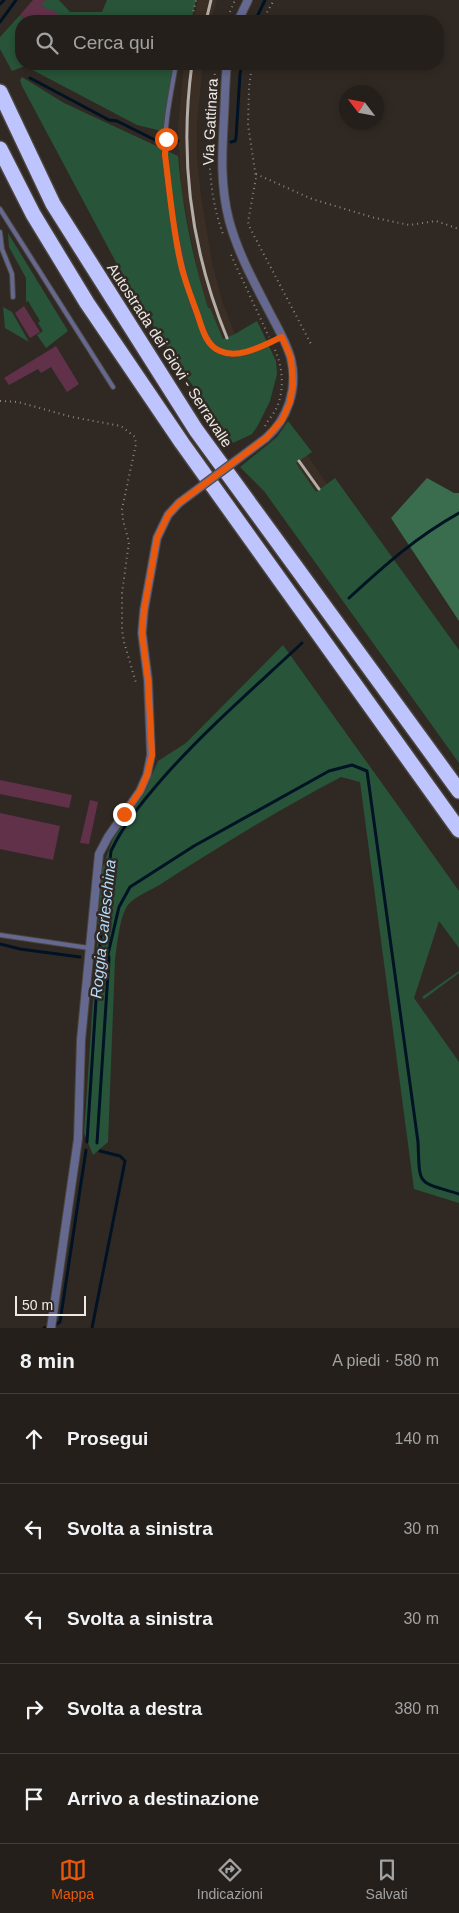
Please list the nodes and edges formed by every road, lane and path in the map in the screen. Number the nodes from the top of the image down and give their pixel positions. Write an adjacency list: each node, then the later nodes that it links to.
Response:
1 (196, 0): 5 (path)
2 (235, 0): 6 (path)
3 (248, 0): 7 (street)
4 (274, 0): 8 (path)
5 (192, 15)
6 (229, 15)
7 (241, 15)
8 (265, 15)
9 (175, 70): 19 (lane)
10 (227, 70): 19 (street, Via Gattinara)
11 (251, 70): 14 (path)
12 (0, 92): 24 (highway, Autostrada dei Giovi - Serravalle)
13 (0, 149): 25 (highway)
14 (256, 174): 16 (path); 20 (path)
15 (0, 209): 21 (lane)
16 (459, 229)
17 (0, 232): 18 (lane)
18 (13, 297)
19 (282, 337): 27 (street, Via Gattinara, bridge)
20 (310, 344)
21 (112, 387)
22 (0, 401): 23 (path)
23 (136, 683)
24 (459, 792)
25 (459, 830)
26 (0, 935): 27 (lane)
27 (90, 948): 28 (street, Via Gattinara)
28 (51, 1328)

